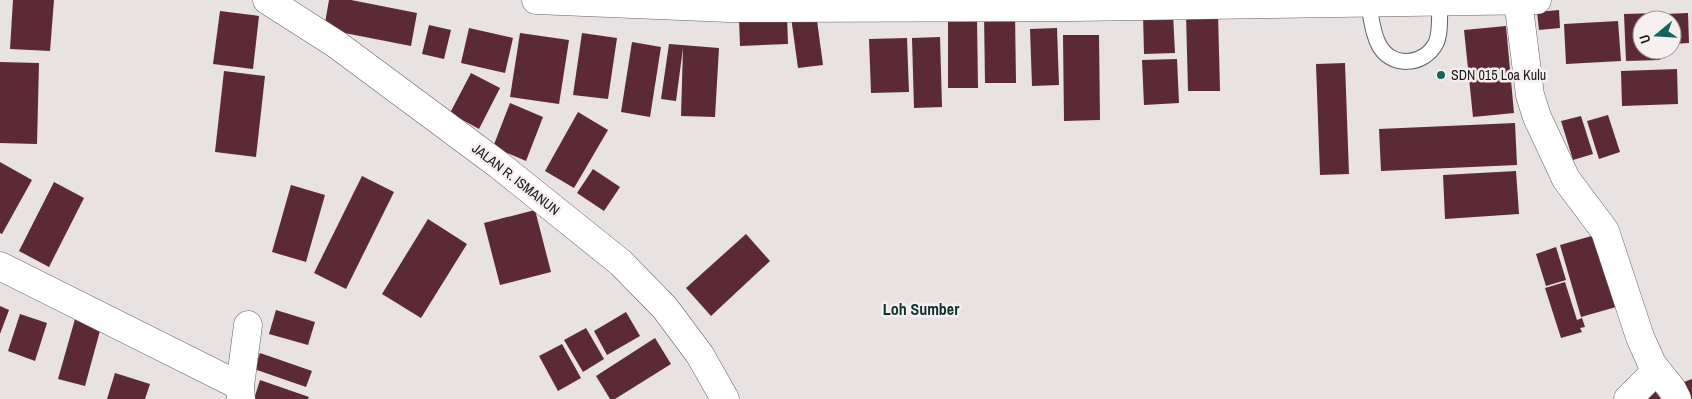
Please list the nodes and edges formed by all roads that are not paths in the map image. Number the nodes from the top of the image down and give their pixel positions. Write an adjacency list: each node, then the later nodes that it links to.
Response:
1 (267, 0): 11 (street, JALAN R. ISMANUN)
2 (536, 0): 4 (street)
3 (1525, 0): 5 (street); 9 (street)
4 (1320, 1): 6 (street)
5 (1440, 1): 6 (street); 6 (lane)
6 (1368, 2)
7 (0, 266): 10 (street)
8 (248, 325): 10 (street)
9 (1656, 371): 12 (street); 13 (street)
10 (241, 392)
11 (725, 399)
12 (1628, 399)
13 (1677, 399)

